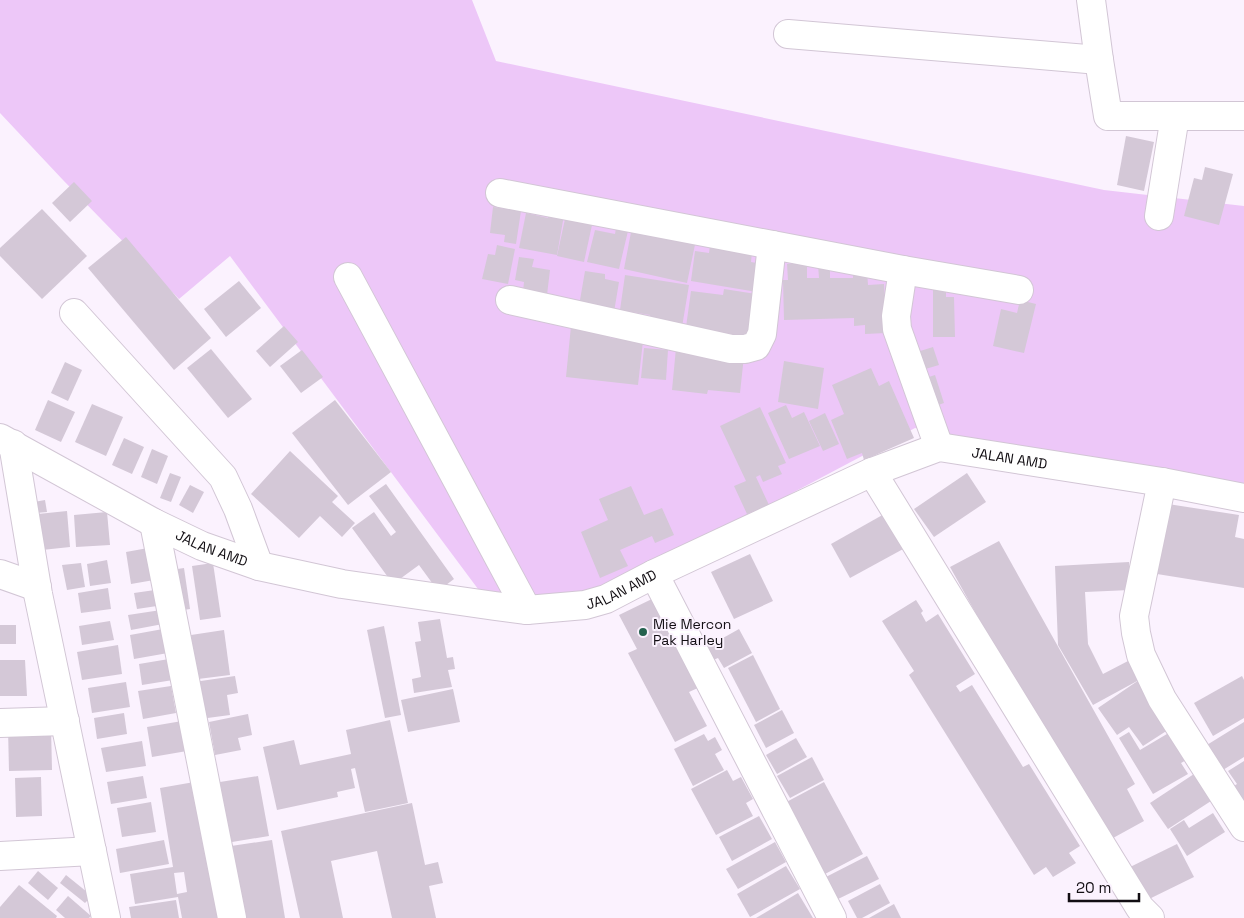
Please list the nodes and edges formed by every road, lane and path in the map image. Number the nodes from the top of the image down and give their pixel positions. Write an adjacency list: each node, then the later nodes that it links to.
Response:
1 (1091, 0): 3 (street)
2 (788, 34): 3 (street)
3 (1099, 60): 4 (street)
4 (1175, 116): 5 (street); 7 (street)
5 (1244, 116)
6 (500, 193): 8 (street)
7 (1159, 216)
8 (772, 245): 9 (street); 12 (street)
9 (903, 270): 11 (street); 15 (street)
10 (348, 277): 25 (street)
11 (1019, 290)
12 (510, 300)
13 (74, 313): 20 (street)
14 (6, 441): 19 (street, JALAN AMD); 23 (street)
15 (939, 447): 16 (street, JALAN AMD); 17 (street, JALAN AMD)
16 (872, 472): 22 (street, JALAN AMD); 34 (street)
17 (1162, 482): 18 (street, JALAN AMD); 28 (street)
18 (1244, 498)
19 (154, 522): 20 (street, JALAN AMD); 32 (street)
20 (259, 566): 25 (street, JALAN AMD)
21 (0, 574): 23 (street)
22 (654, 574): 25 (street, JALAN AMD); 33 (street)
23 (37, 590): 24 (street); 26 (street)
24 (0, 596)
25 (527, 610)
26 (65, 721): 27 (street); 29 (street)
27 (0, 723)
28 (1244, 827)
29 (92, 851): 30 (street); 31 (street)
30 (0, 856)
31 (106, 918)
32 (232, 918)
33 (832, 918)
34 (1150, 918)

